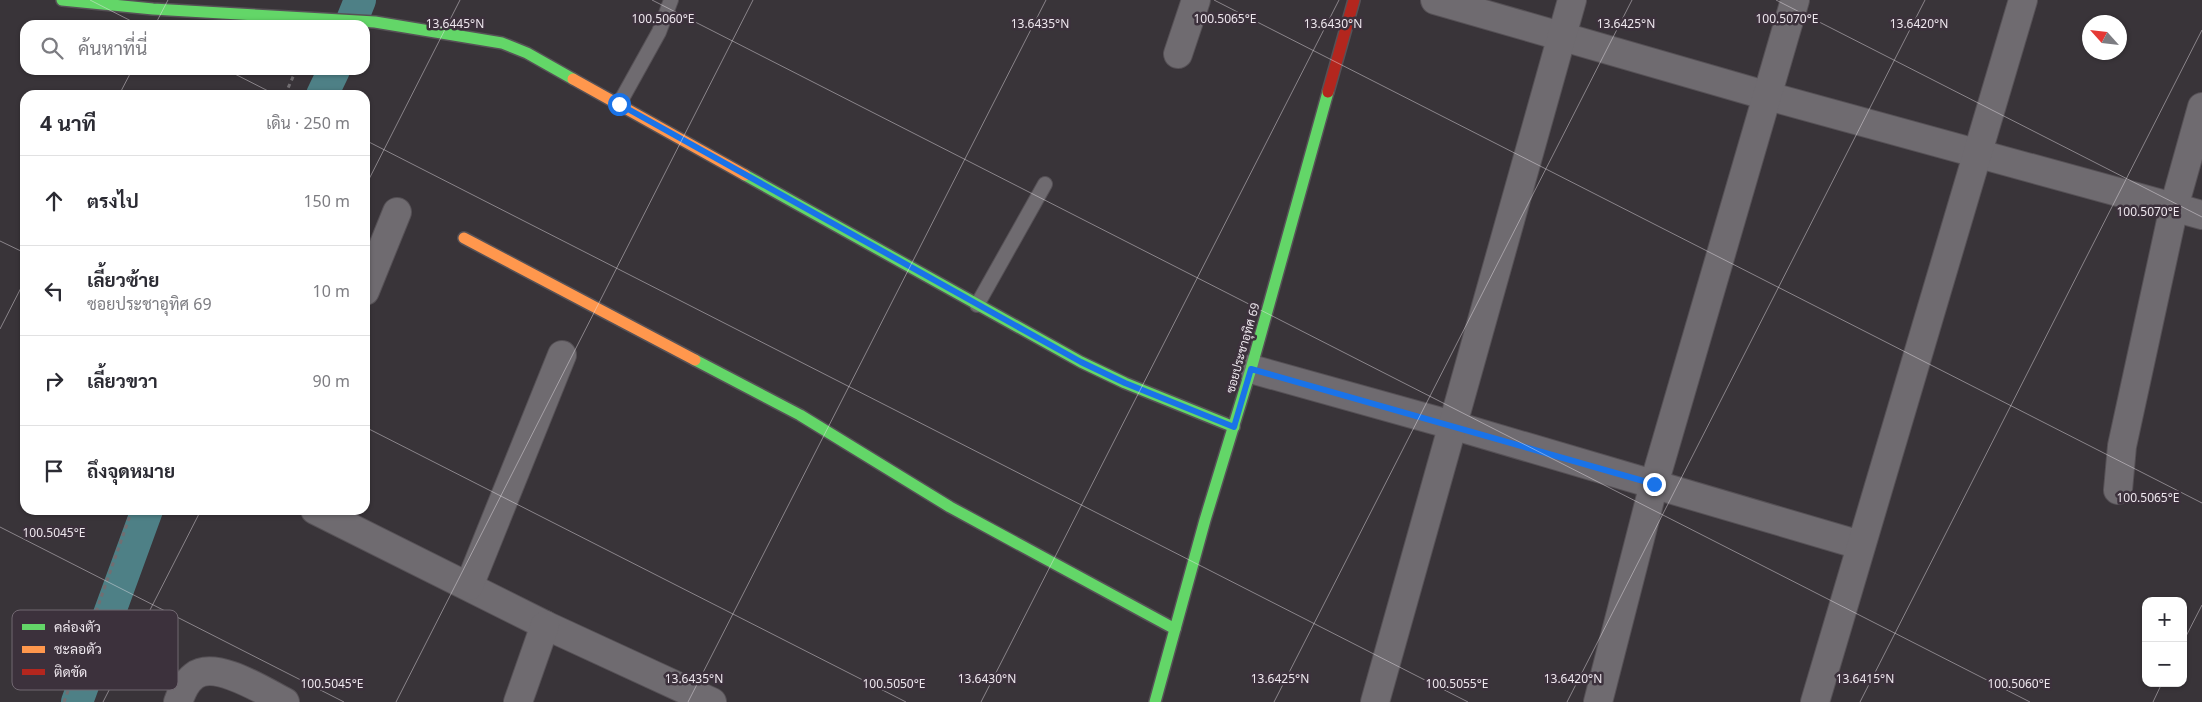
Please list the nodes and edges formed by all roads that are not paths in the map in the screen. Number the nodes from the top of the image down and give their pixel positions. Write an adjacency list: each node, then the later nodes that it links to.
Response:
1 (62, 0): 9 (street)
2 (671, 0): 14 (lane)
3 (1196, 0): 12 (street)
4 (1354, 0): 25 (street, ซอยประชาอุทิศ 69)
5 (1435, 0): 11 (street)
6 (1572, 0): 11 (street)
7 (1795, 0): 13 (street)
8 (2022, 0): 16 (street)
9 (351, 20)
10 (370, 22): 14 (street)
11 (1562, 37): 13 (street); 26 (street)
12 (1178, 54)
13 (1768, 96): 16 (street); 28 (street)
14 (619, 104): 23 (street)
15 (2202, 107): 18 (street)
16 (1978, 153): 18 (street); 31 (street)
17 (1045, 184): 23 (lane)
18 (2174, 207): 20 (street); 29 (street)
19 (397, 212): 22 (street)
20 (2202, 215)
21 (464, 238): 34 (street)
22 (370, 279)
23 (977, 305): 27 (street)
24 (562, 355): 32 (street)
25 (1251, 369): 26 (street); 27 (street, ซอยประชาอุทิศ 69)
26 (1452, 425): 28 (street); 40 (street)
27 (1234, 427): 34 (street, ซอยประชาอุทิศ 69)
28 (1654, 484): 31 (street); 41 (street)
29 (2118, 490)
30 (325, 515): 32 (street)
31 (1860, 545): 42 (street)
32 (469, 586): 33 (street)
33 (545, 625): 37 (street); 38 (street)
34 (1175, 628): 39 (street, ซอยประชาอุทิศ 69)
35 (178, 702): 36 (street)
36 (285, 702)
37 (518, 702)
38 (712, 702)
39 (1155, 702)
40 (1375, 702)
41 (1598, 702)
42 (1815, 702)

